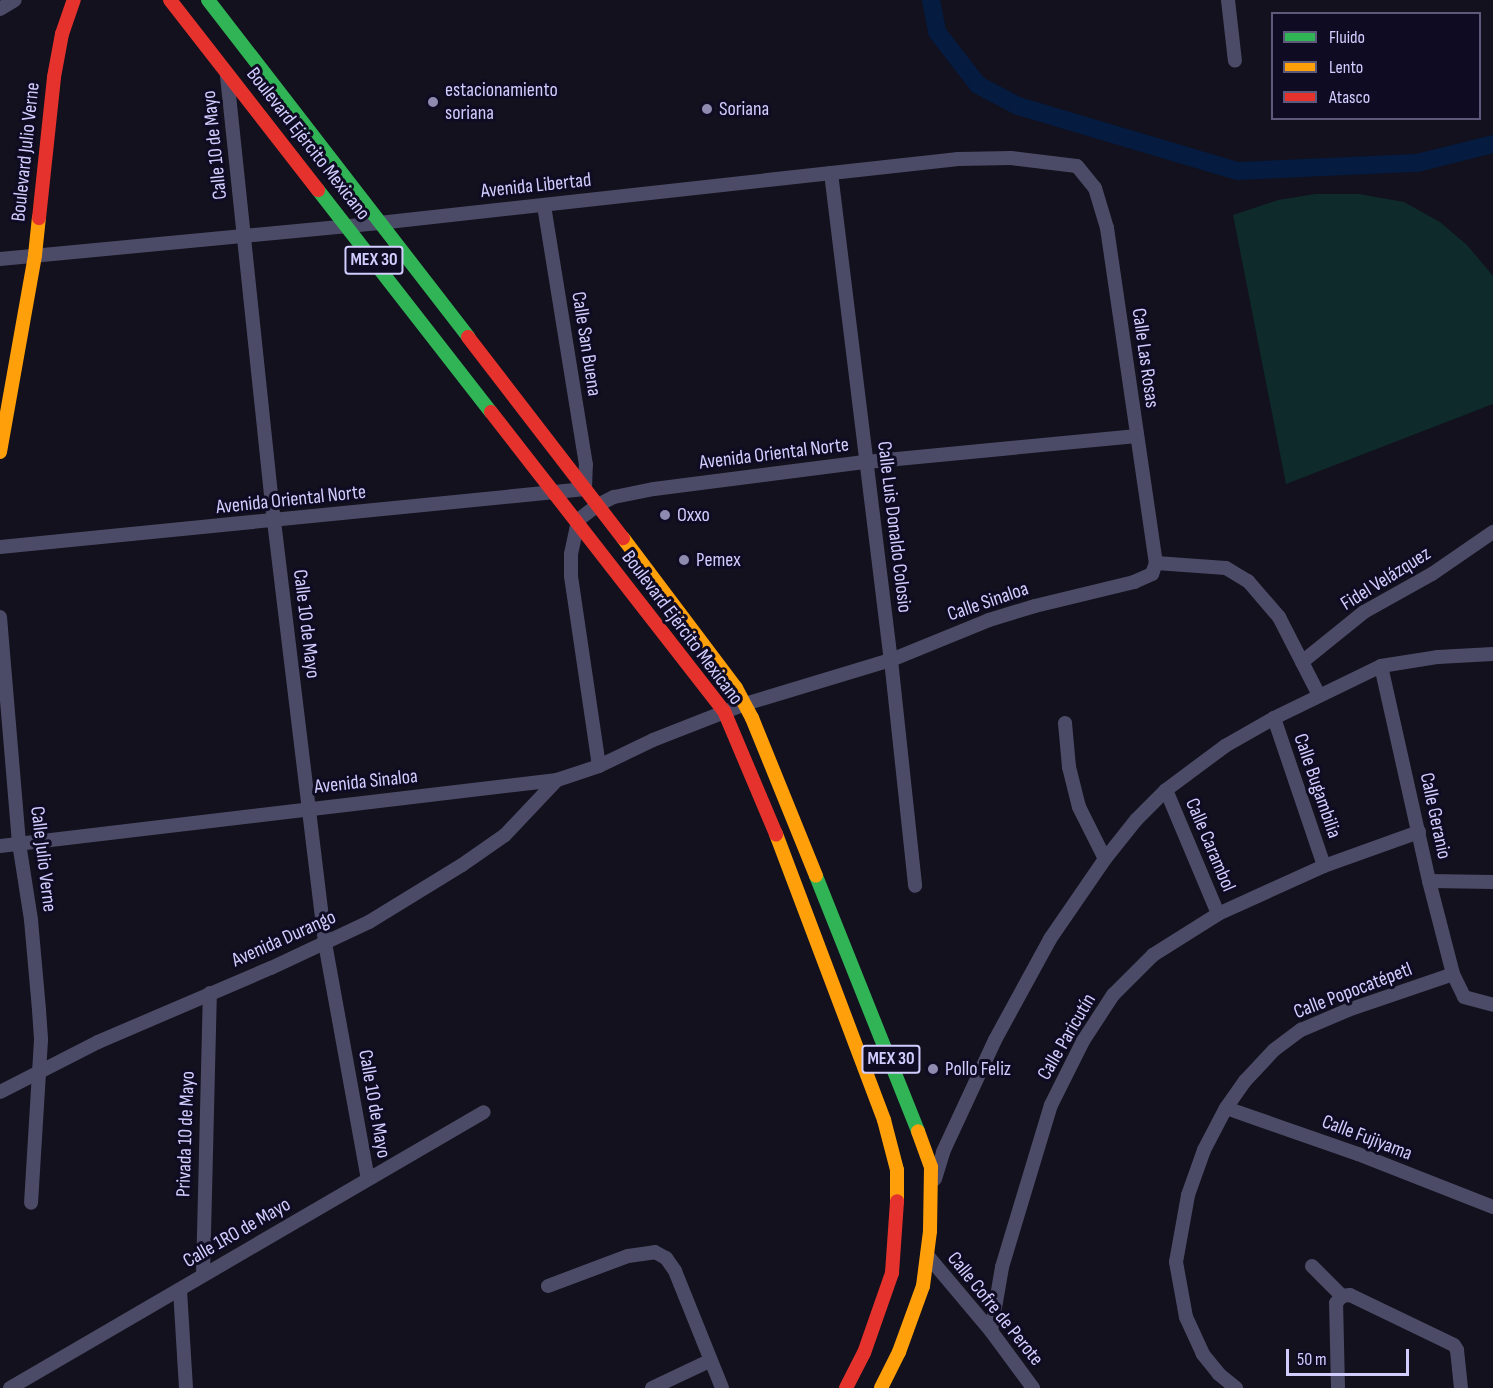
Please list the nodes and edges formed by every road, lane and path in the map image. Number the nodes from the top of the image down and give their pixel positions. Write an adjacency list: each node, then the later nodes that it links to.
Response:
1 (15, 0): 6 (street)
2 (74, 0): 15 (main road, Boulevard Julio Verne)
3 (170, 0): 8 (main road, Boulevard Ejército Mexicano / MEX 30)
4 (208, 0): 12 (main road, Boulevard Ejército Mexicano / MEX 30)
5 (1228, 0): 7 (street)
6 (0, 9)
7 (1235, 61)
8 (226, 71): 13 (main road, Boulevard Ejército Mexicano / MEX 30); 14 (street, Calle 10 de Mayo)
9 (1077, 166): 10 (street, Avenida Libertad); 17 (street, Calle Las Rosas)
10 (831, 173): 11 (street, Avenida Libertad); 19 (street, Calle Luis Donaldo Colosio)
11 (544, 205): 12 (street, Avenida Libertad); 20 (street, Calle San Buena)
12 (379, 223): 13 (street, Avenida Libertad); 20 (main road, Boulevard Ejército Mexicano / MEX 30)
13 (348, 226): 14 (street, Avenida Libertad); 21 (main road, Boulevard Ejército Mexicano / MEX 30)
14 (244, 237): 15 (street, Avenida Libertad); 24 (street, Calle 10 de Mayo)
15 (35, 255): 16 (street, Avenida Libertad); 18 (main road, Boulevard Julio Verne)
16 (0, 259)
17 (1137, 436): 19 (street, Avenida Oriental Norte); 27 (street, Calle Las Rosas)
18 (0, 452)
19 (866, 462): 22 (street, Avenida Oriental Norte); 30 (street, Calle Luis Donaldo Colosio)
20 (585, 489): 21 (street, Avenida Oriental Norte); 22 (main road, Boulevard Ejército Mexicano / MEX 30)
21 (555, 493): 23 (main road, Boulevard Ejército Mexicano / MEX 30); 24 (street, Avenida Oriental Norte)
22 (598, 506): 23 (street, Avenida Oriental Norte); 34 (main road, Boulevard Ejército Mexicano / MEX 30)
23 (578, 520): 35 (main road, Boulevard Ejército Mexicano / MEX 30); 38 (street)
24 (274, 521): 26 (street, Avenida Oriental Norte); 41 (street, Calle 10 de Mayo)
25 (1493, 532): 31 (street, Fidel Velázquez)
26 (0, 547)
27 (1156, 563): 30 (street, Calle Sinaloa); 31 (street)
28 (0, 616): 43 (street, Calle Julio Verne)
29 (1493, 654): 32 (street)
30 (891, 660): 34 (street, Calle Sinaloa); 49 (street, Calle Luis Donaldo Colosio)
31 (1302, 662): 33 (street)
32 (1381, 666): 33 (street); 42 (street, Calle Geranio)
33 (1319, 695): 36 (street)
34 (745, 704): 35 (street, Calle Sinaloa); 60 (main road, Boulevard Ejército Mexicano / MEX 30)
35 (724, 711): 38 (street, Avenida Sinaloa); 75 (main road, Boulevard Ejército Mexicano / MEX 30)
36 (1274, 718): 40 (street); 46 (street, Calle Bugambilia)
37 (1065, 723): 45 (street)
38 (599, 766): 39 (street, Avenida Sinaloa)
39 (558, 780): 41 (street, Avenida Sinaloa); 51 (street, Avenida Durango)
40 (1166, 790): 45 (street); 50 (street, Calle Carambol)
41 (310, 808): 43 (street, Avenida Sinaloa); 51 (street, Calle 10 de Mayo)
42 (1419, 832): 46 (street, Calle Paricutín); 47 (street, Calle Geranio)
43 (19, 843): 44 (street, Avenida Sinaloa); 55 (street, Calle Julio Verne)
44 (0, 846)
45 (1105, 859): 60 (street)
46 (1324, 866): 50 (street, Calle Paricutín)
47 (1429, 881): 48 (street); 52 (street, Calle Geranio)
48 (1493, 882)
49 (915, 886)
50 (1218, 914): 69 (street, Calle Paricutín)
51 (325, 943): 53 (street, Avenida Durango); 59 (street, Calle 10 de Mayo)
52 (1454, 974): 54 (street); 57 (street, Calle Popocatépetl)
53 (210, 993): 55 (street, Avenida Durango); 65 (street, Privada 10 de Mayo)
54 (1493, 1005)
55 (39, 1070): 56 (street, Avenida Durango); 61 (street, Calle Julio Verne)
56 (0, 1092)
57 (1226, 1108): 62 (street, Calle Fujiyama); 78 (street, Calle Popocatépetl)
58 (484, 1112): 59 (street, Calle 1RO de Mayo)
59 (368, 1179): 65 (street, Calle 1RO de Mayo)
60 (932, 1189): 63 (main road, Boulevard Ejército Mexicano / MEX 30)
61 (31, 1203)
62 (1493, 1207)
63 (927, 1255): 69 (street, Calle Cofre de Perote); 76 (main road, Boulevard Ejército Mexicano / MEX 30)
64 (1312, 1266): 68 (street)
65 (203, 1275): 67 (street, Calle 1RO de Mayo)
66 (548, 1287): 70 (street)
67 (180, 1290): 71 (street, Calle 1RO de Mayo); 72 (street)
68 (1342, 1296): 79 (street); 80 (street)
69 (990, 1331): 77 (street, Calle Cofre de Perote)
70 (709, 1361): 73 (street); 74 (street)
71 (10, 1388)
72 (186, 1388)
73 (651, 1388)
74 (722, 1388)
75 (846, 1388)
76 (881, 1388)
77 (1033, 1388)
78 (1236, 1388)
79 (1338, 1388)
80 (1461, 1388)

